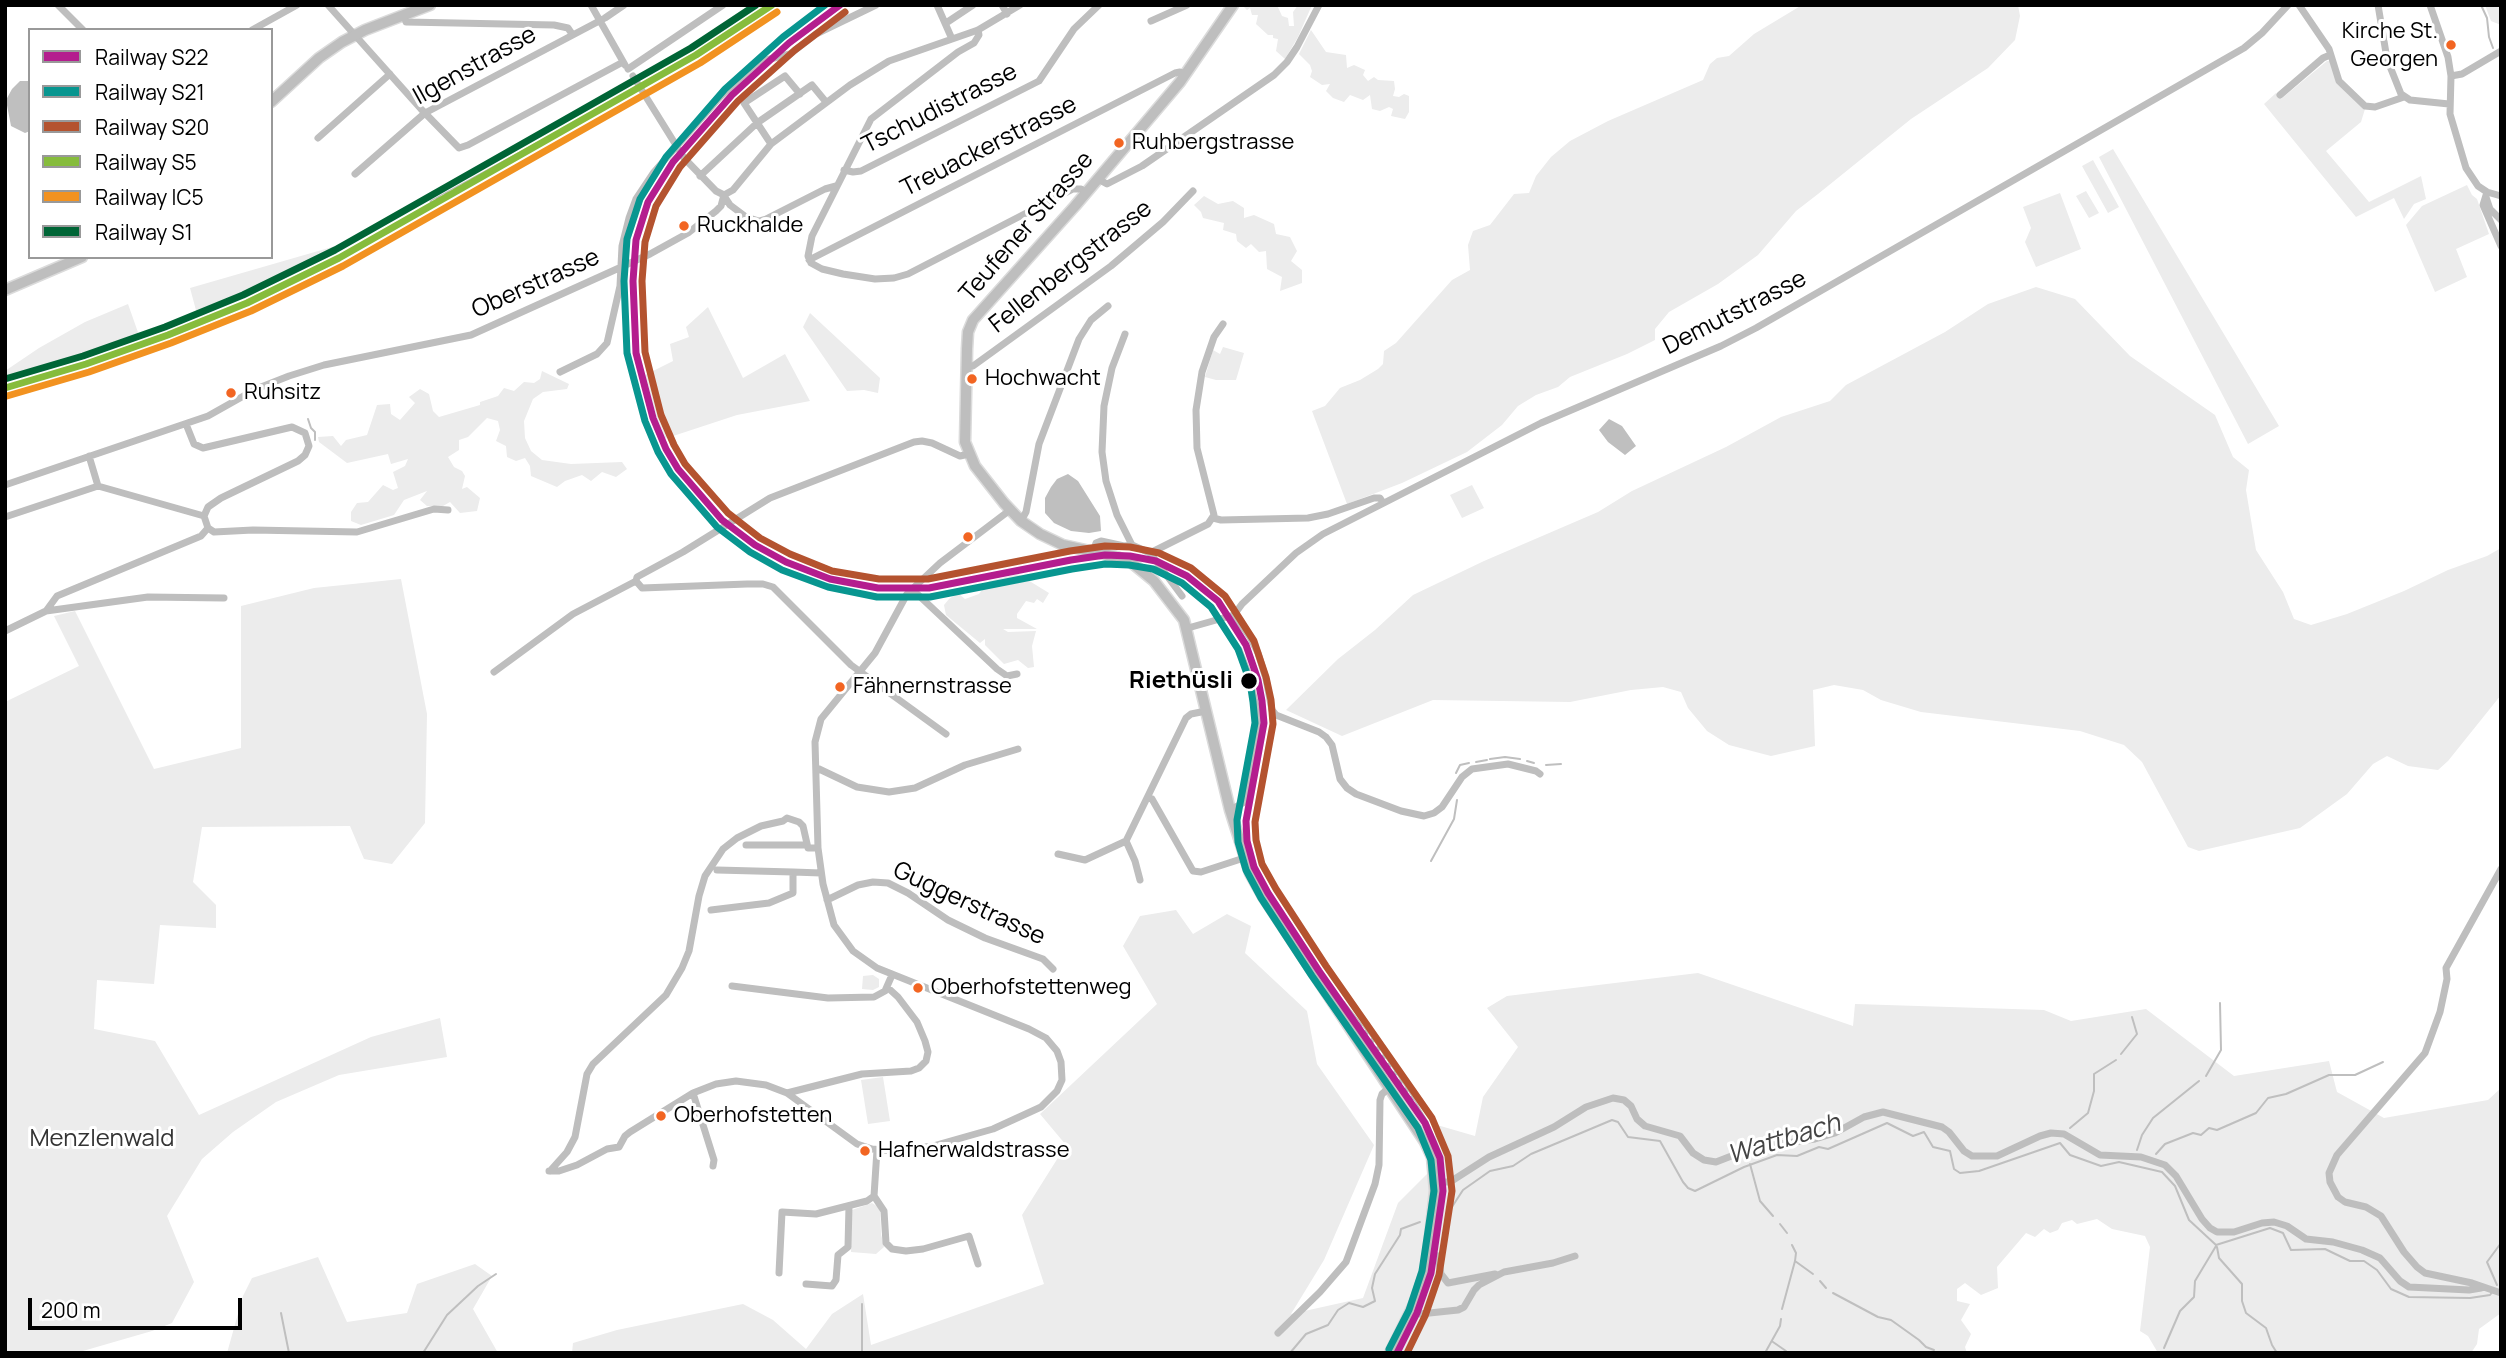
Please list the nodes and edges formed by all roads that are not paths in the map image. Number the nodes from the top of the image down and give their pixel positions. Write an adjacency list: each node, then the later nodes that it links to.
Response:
1 (58, 5): 26 (street)
2 (297, 5): 27 (street)
3 (328, 5): 29 (street)
4 (430, 5): 22 (main road)
5 (591, 5): 23 (street)
6 (624, 5): 23 (street, Ilgenstrasse)
7 (723, 5): 34 (street)
8 (876, 5): 62 (street)
9 (973, 5): 25 (street)
10 (1002, 5): 21 (street)
11 (1020, 5): 21 (street, Oberstrasse)
12 (1099, 5): 48 (street, Tschudistrasse)
13 (1187, 5): 24 (street)
14 (1233, 5): 36 (main road, Teufener Strasse)
15 (1319, 5): 51 (street)
16 (2288, 5): 74 (street, Demutstrasse)
17 (2299, 5): 33 (street)
18 (2378, 5): 40 (street)
19 (2430, 5): 37 (street)
20 (936, 6): 25 (street)
21 (1007, 14): 28 (street, Oberstrasse)
22 (404, 15): 29 (main road); 30 (street)
23 (599, 20): 30 (street, Ilgenstrasse); 34 (street)
24 (1151, 21)
25 (946, 23): 31 (street)
26 (81, 28)
27 (256, 28)
28 (978, 30): 31 (street, Oberstrasse); 48 (street)
29 (355, 34): 35 (street); 41 (main road)
30 (572, 34): 44 (street, Ilgenstrasse)
31 (952, 39): 42 (street, Oberstrasse)
32 (2501, 51): 37 (street)
33 (2330, 55): 39 (street); 40 (street)
34 (628, 69): 44 (street); 50 (street, bridge)
35 (390, 74): 44 (street); 46 (street)
36 (1186, 74): 51 (main road, Teufener Strasse); 61 (street, Treuackerstrasse)
37 (2451, 76): 43 (street)
38 (800, 94): 42 (street); 45 (street); 45 (street)
39 (2280, 95)
40 (2404, 97): 43 (street)
41 (273, 100)
42 (826, 102): 47 (street, Oberstrasse)
43 (2449, 104): 56 (street)
44 (425, 113): 49 (street, Ilgenstrasse)
45 (757, 124): 47 (street); 50 (street)
46 (318, 138)
47 (771, 144): 55 (street, Oberstrasse)
48 (844, 170): 52 (street)
49 (355, 174)
50 (700, 176): 55 (street)
51 (1098, 179): 54 (main road, Teufener Strasse)
52 (836, 187): 55 (street); 61 (street)
53 (1193, 191): 67 (street, Fellenbergstrasse)
54 (1086, 193): 61 (street); 67 (main road, Teufener Strasse)
55 (724, 195): 62 (street, Oberstrasse)
56 (2486, 195): 57 (street); 58 (street); 59 (street)
57 (2501, 196)
58 (2501, 220)
59 (2501, 246)
60 (77, 259): 63 (main road)
61 (809, 260)
62 (622, 266): 68 (street); 69 (street, Oberstrasse)
63 (5, 290)
64 (1108, 306): 80 (street)
65 (1223, 324): 79 (street)
66 (1125, 334): 82 (street)
67 (967, 366): 70 (main road, Teufener Strasse)
68 (560, 372)
69 (186, 424): 71 (street, Oberstrasse); 77 (street)
70 (969, 454): 76 (main road, Teufener Strasse); 85 (street)
71 (89, 456): 72 (street, Oberstrasse); 73 (street)
72 (5, 485)
73 (98, 486): 77 (street); 78 (street)
74 (1383, 503): 79 (street); 90 (street, Demutstrasse)
75 (448, 510): 81 (street)
76 (1010, 510): 80 (main road, Teufener Strasse); 86 (street)
77 (204, 516): 81 (street)
78 (5, 517)
79 (1213, 518): 84 (street)
80 (1021, 521): 83 (main road, Teufener Strasse)
81 (208, 528): 89 (street)
82 (1132, 545): 83 (street); 84 (street)
83 (1093, 552): 91 (main road, Teufener Strasse)
84 (1150, 553): 87 (street)
85 (636, 581): 94 (street); 95 (street)
86 (913, 590): 94 (street); 96 (street)
87 (1182, 596)
88 (224, 598): 89 (street)
89 (46, 611): 92 (street)
90 (1234, 615): 91 (street); 101 (street)
91 (1188, 628): 97 (main road, Teufener Strasse)
92 (5, 631)
93 (1239, 650): 103 (street)
94 (860, 671): 98 (street); 100 (street)
95 (495, 672)
96 (1017, 674)
97 (1206, 711): 102 (street); 103 (main road, Teufener Strasse)
98 (946, 734)
99 (1018, 749): 100 (street)
100 (817, 768): 107 (street)
101 (1541, 774)
102 (1148, 797): 104 (street); 109 (street)
103 (1230, 810): 109 (main road, Teufener Strasse)
104 (1126, 841): 108 (street); 114 (street)
105 (746, 845): 106 (street)
106 (806, 845): 107 (street); 122 (street)
107 (818, 848): 113 (street)
108 (1058, 854)
109 (1244, 858): 121 (main road, Teufener Strasse)
110 (2501, 869): 135 (street)
111 (717, 870): 112 (street)
112 (793, 872): 113 (street); 116 (street)
113 (821, 873): 115 (street)
114 (1140, 880)
115 (827, 900): 117 (street, Guggerstrasse); 118 (street)
116 (711, 910)
117 (1053, 969)
118 (892, 975): 120 (street); 124 (street)
119 (732, 986): 120 (street)
120 (887, 987): 123 (street)
121 (1389, 1088): 126 (main road, Teufener Strasse); 138 (street)
122 (693, 1093): 123 (street); 125 (street)
123 (787, 1093): 124 (street)
124 (877, 1150): 127 (street)
125 (713, 1166)
126 (1435, 1182): 129 (main road, Teufener Strasse); 135 (street)
127 (874, 1196): 128 (street); 131 (street)
128 (849, 1206): 133 (street); 134 (street)
129 (1429, 1254): 132 (street); 137 (main road, Teufener Strasse)
130 (1575, 1256): 132 (street)
131 (978, 1264)
132 (1504, 1272): 137 (street)
133 (779, 1273)
134 (806, 1284)
135 (2484, 1288): 136 (street)
136 (2499, 1292)
137 (1411, 1311): 139 (main road, Teufener Strasse)
138 (1278, 1333)
139 (1390, 1353)

